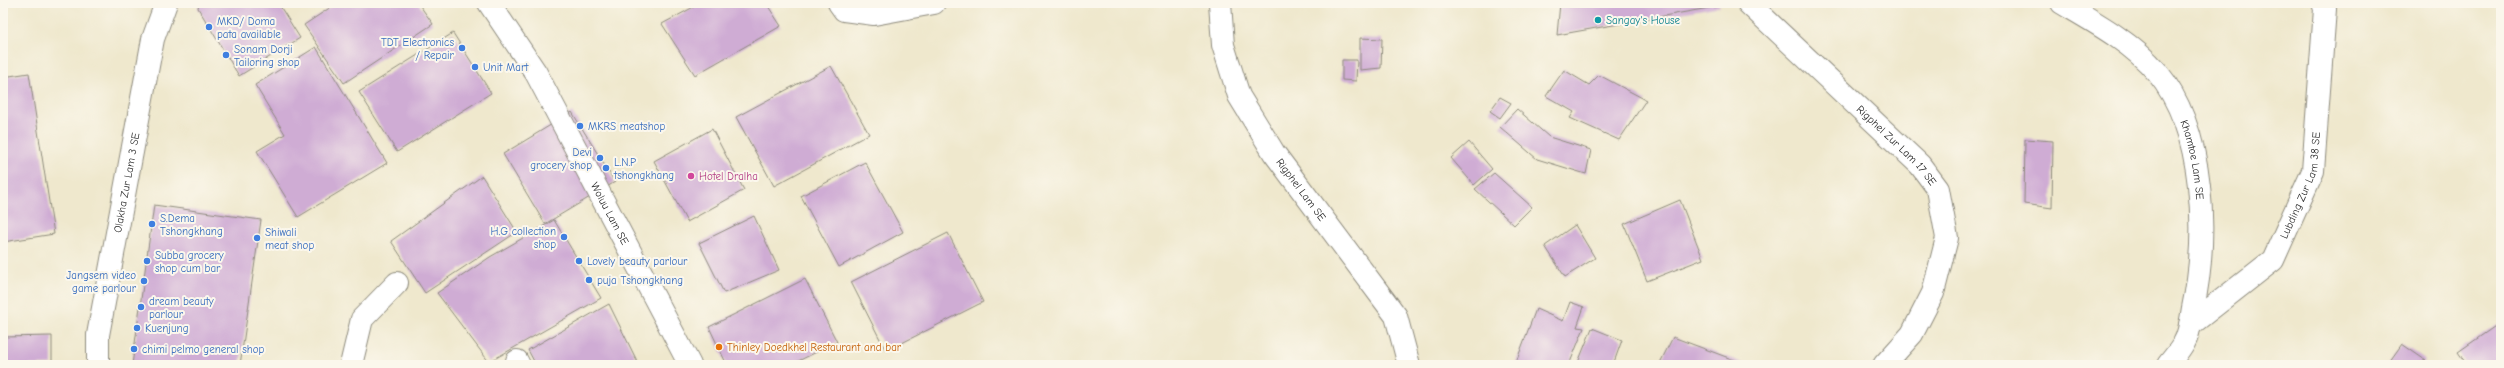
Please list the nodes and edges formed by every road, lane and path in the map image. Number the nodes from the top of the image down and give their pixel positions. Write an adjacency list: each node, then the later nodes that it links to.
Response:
1 (166, 3): 11 (street, Olakha Zur Lam 3 SE)
2 (489, 3): 13 (street, Woluu Lam SE)
3 (839, 3): 4 (street)
4 (934, 3)
5 (1220, 3): 14 (street, Rigphel Lam SE)
6 (1748, 3): 15 (street, Rigphel Zur Lam 17 SE)
7 (2062, 3): 10 (street, Khamtoe Lam SE)
8 (2323, 3): 10 (street, Lubding Zur Lam 38 SE)
9 (397, 283): 12 (street)
10 (2190, 325): 16 (street, Khamtoe Lam SE)
11 (98, 365)
12 (351, 365)
13 (690, 365)
14 (1409, 365)
15 (1884, 365)
16 (2168, 365)

